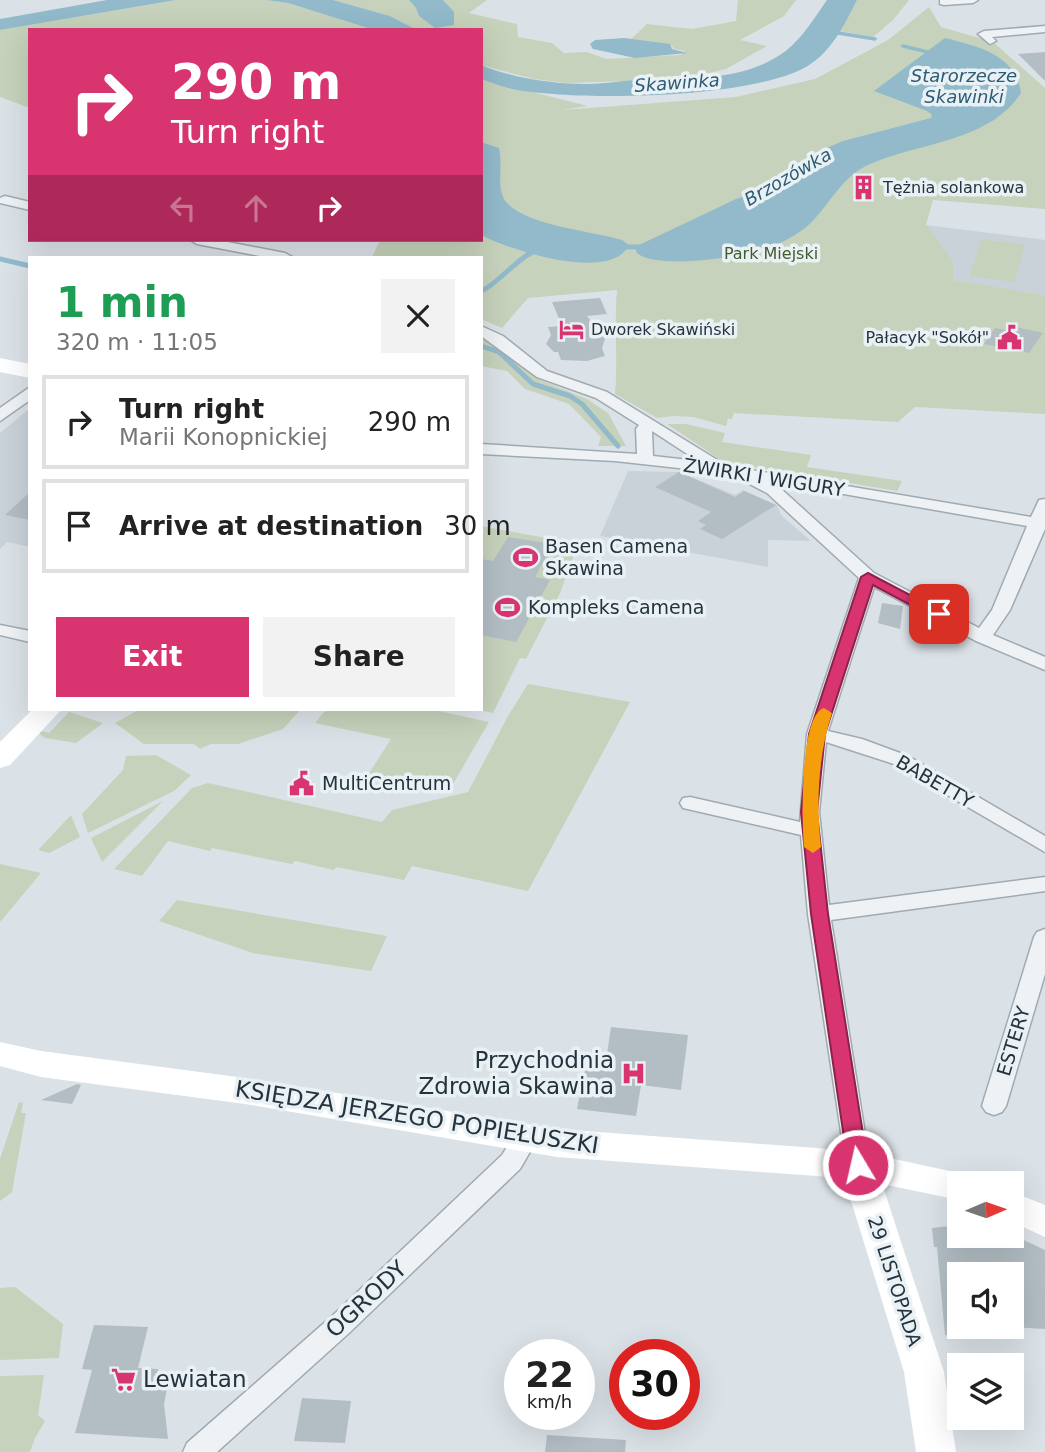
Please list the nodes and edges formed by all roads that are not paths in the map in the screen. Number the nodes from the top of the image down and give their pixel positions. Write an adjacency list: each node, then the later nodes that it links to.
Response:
1 (973, 0): 2 (street)
2 (944, 2)
3 (1045, 29): 4 (street)
4 (990, 41)
5 (5, 200): 6 (street)
6 (28, 206)
7 (207, 242): 8 (street)
8 (280, 256)
9 (483, 331): 14 (street)
10 (0, 365): 11 (street)
11 (28, 371)
12 (28, 394): 13 (street)
13 (0, 416)
14 (648, 425): 16 (street); 17 (street)
15 (483, 449): 16 (street, ŻWIRKI I WIGURY)
16 (645, 459): 17 (street, ŻWIRKI I WIGURY)
17 (721, 469): 18 (street, ŻWIRKI I WIGURY); 19 (street)
18 (797, 480): 19 (street); 21 (street, ŻWIRKI I WIGURY)
19 (773, 490): 22 (street)
20 (1045, 504): 21 (street)
21 (1041, 524): 24 (street)
22 (868, 577): 24 (street); 28 (street, 29 LISTOPADA)
23 (0, 630): 25 (street)
24 (986, 633): 26 (street)
25 (28, 637)
26 (1045, 664)
27 (46, 711): 29 (street)
28 (817, 734): 31 (street, 29 LISTOPADA); 32 (street, BABETTY)
29 (0, 760)
30 (690, 803): 31 (street)
31 (811, 831): 34 (street, 29 LISTOPADA)
32 (1045, 845)
33 (1045, 884): 34 (street)
34 (820, 914): 39 (street, 29 LISTOPADA)
35 (1045, 937): 37 (street, ESTERY)
36 (0, 1054): 38 (street, KSIĘDZA JERZEGO POPIEŁUSZKI)
37 (994, 1105)
38 (526, 1138): 39 (street, KSIĘDZA JERZEGO POPIEŁUSZKI); 43 (street, OGRODY)
39 (858, 1165): 40 (street, KSIĘDZA JERZEGO POPIEŁUSZKI); 44 (street, 29 LISTOPADA)
40 (947, 1184)
41 (1024, 1212): 42 (street)
42 (1045, 1222)
43 (205, 1450)
44 (936, 1452)

